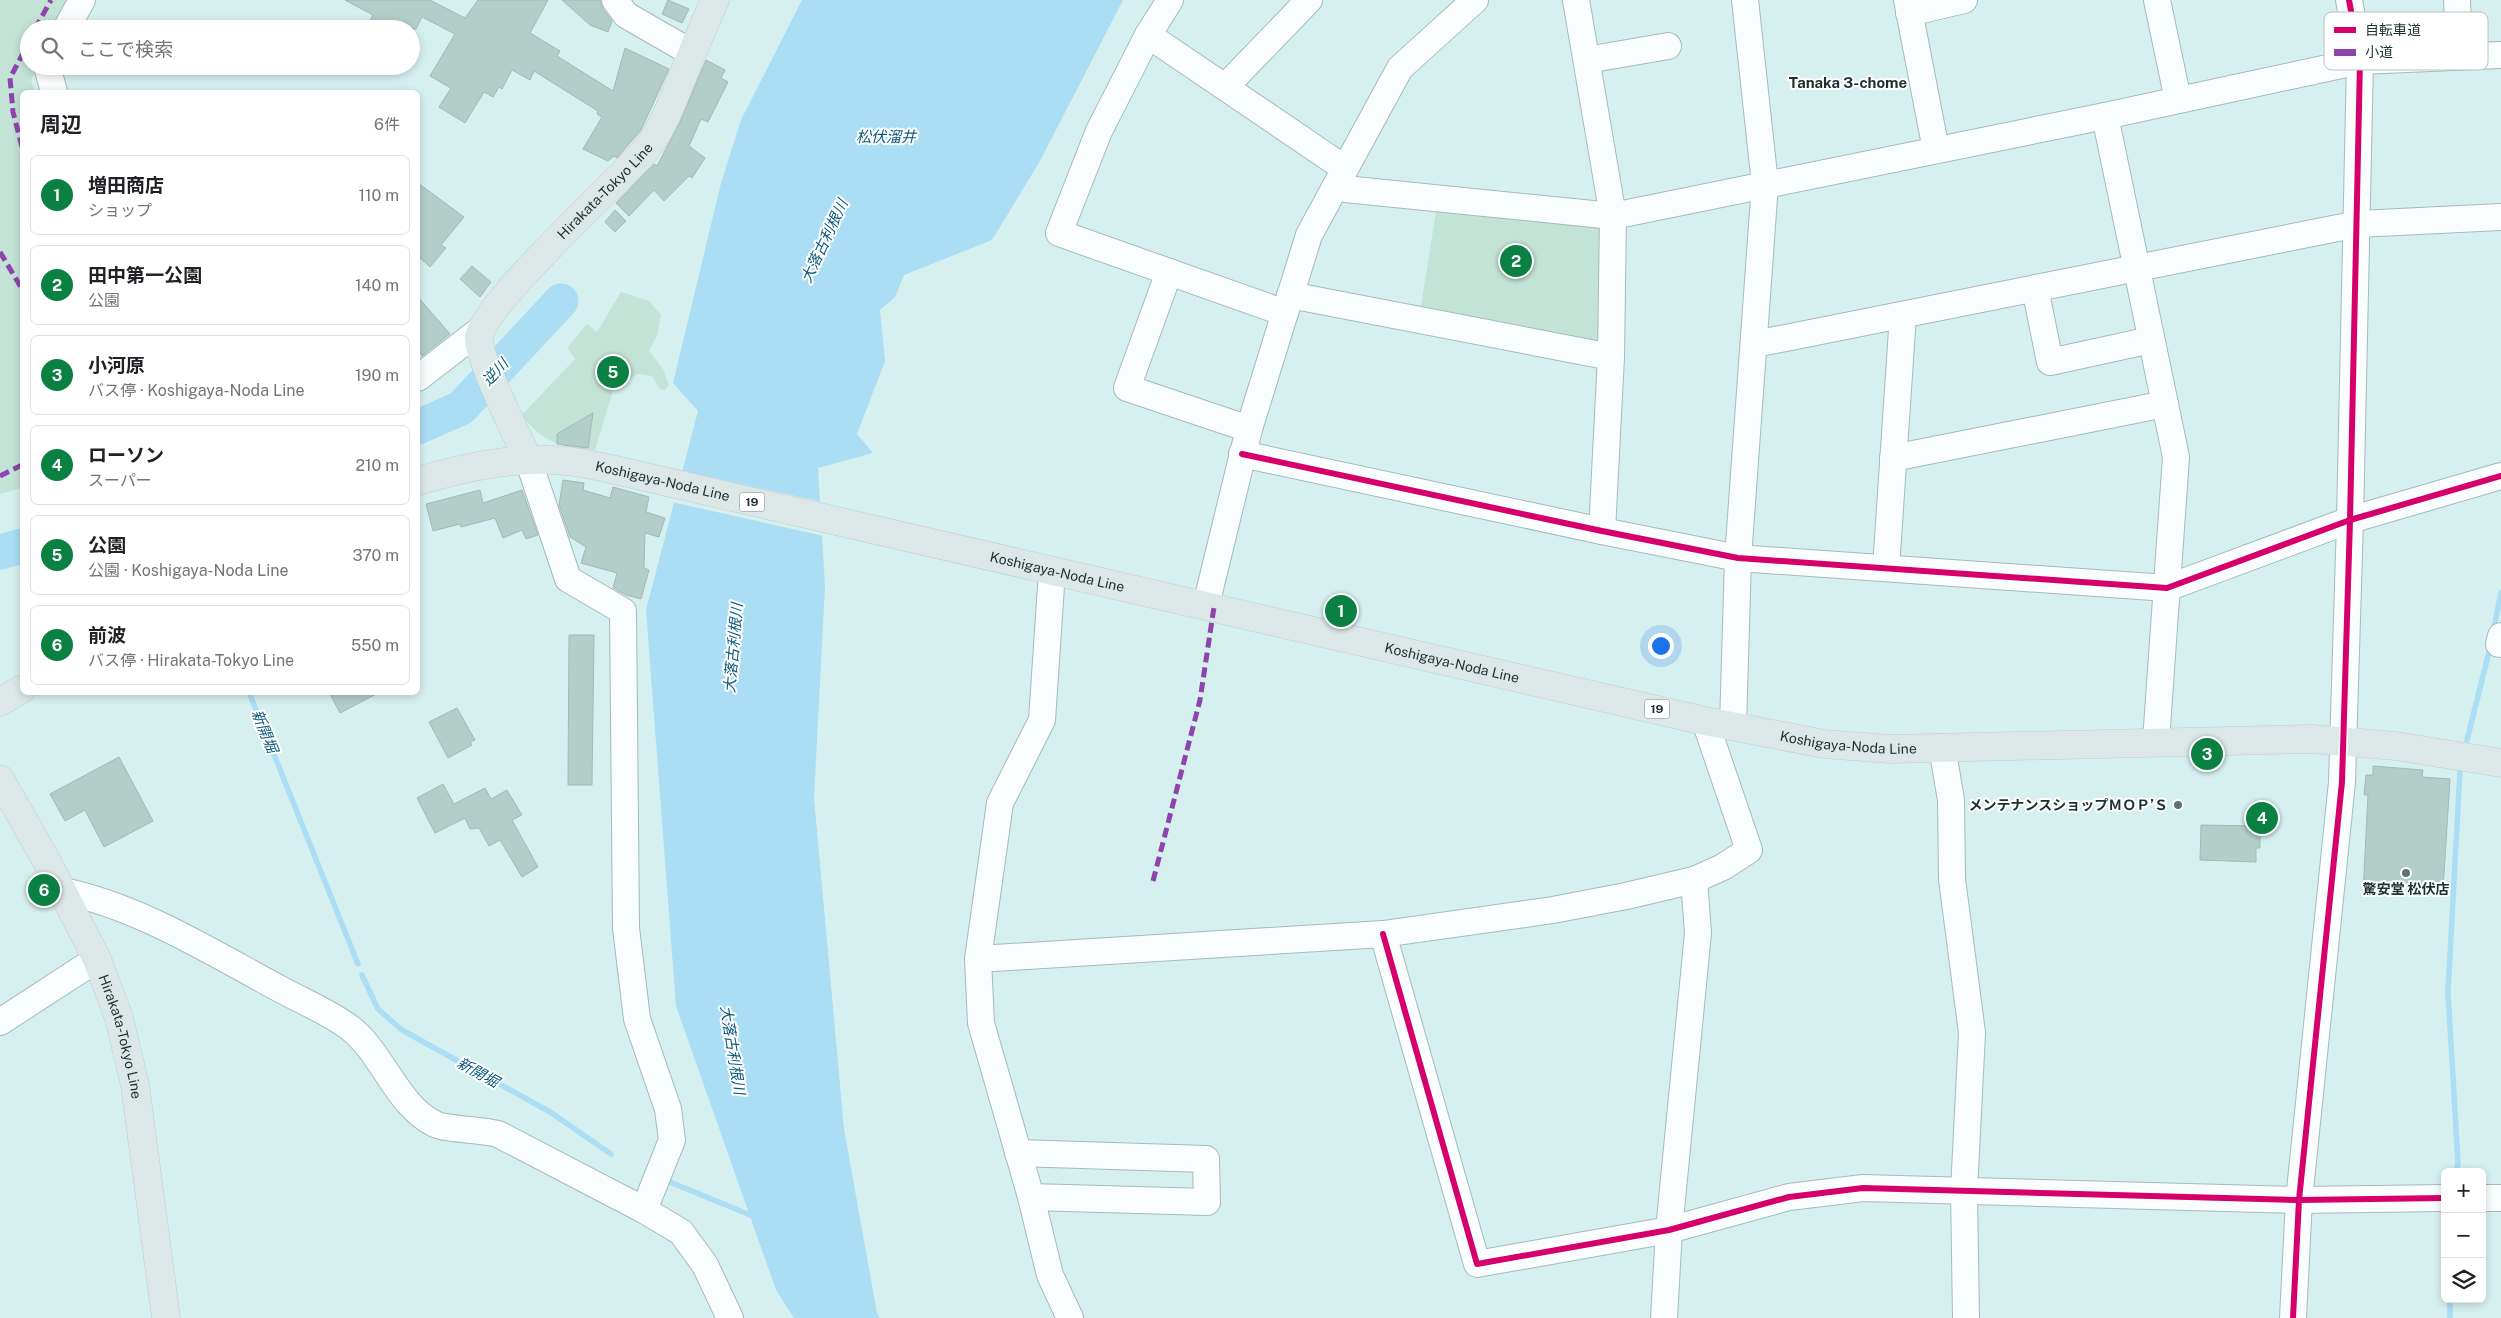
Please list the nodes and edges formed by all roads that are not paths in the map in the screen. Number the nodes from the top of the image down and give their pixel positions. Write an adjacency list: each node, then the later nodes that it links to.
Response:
1 (82, 0): 12 (street)
2 (616, 0): 15 (street)
3 (715, 0): 15 (main road, Hirakata-Tokyo Line)
4 (1170, 0): 13 (street)
5 (1309, 0): 22 (street)
6 (1475, 0): 27 (street)
7 (1576, 0): 18 (street)
8 (1745, 0): 28 (street)
9 (1964, 0): 11 (street)
10 (2157, 0): 24 (street)
11 (1908, 7): 26 (street)
12 (71, 20)
13 (1148, 35): 22 (street); 33 (street)
14 (1668, 46): 18 (street)
15 (692, 53): 37 (main road, Hirakata-Tokyo Line)
16 (2488, 55): 17 (street)
17 (2501, 55)
18 (1587, 60): 29 (street)
19 (2324, 69): 24 (street)
20 (2360, 70): 31 (street)
21 (49, 75): 23 (street)
22 (1226, 86): 27 (street)
23 (53, 90)
24 (2178, 100): 25 (street)
25 (2105, 116): 26 (street); 32 (street)
26 (1936, 150): 28 (street)
27 (1340, 178): 29 (street); 35 (street)
28 (1765, 184): 29 (street); 39 (street)
29 (1613, 216): 40 (street)
30 (2501, 217): 31 (street)
31 (2358, 224): 32 (street); 49 (street)
32 (2136, 268): 34 (street); 38 (street)
33 (1169, 272): 35 (street); 43 (street)
34 (2035, 288): 36 (street); 38 (street)
35 (1287, 304): 40 (street); 43 (street)
36 (1903, 315): 39 (street); 45 (street)
37 (480, 330): 41 (street); 46 (main road)
38 (2151, 340): 42 (street)
39 (1755, 344): 51 (street)
40 (1611, 357): 50 (street)
41 (420, 376)
42 (2165, 404): 45 (street); 54 (street)
43 (1249, 429): 44 (street)
44 (1242, 454): 50 (street); 55 (street)
45 (1894, 458): 52 (street)
46 (528, 459): 48 (main road, Koshigaya-Noda Line / 19); 53 (main road, Koshigaya-Noda Line / 19); 80 (street)
47 (2501, 476): 49 (street)
48 (420, 480)
49 (2350, 520): 54 (street); 62 (street)
50 (1602, 531): 51 (street)
51 (1738, 558): 52 (street); 61 (street)
52 (1886, 568): 54 (street)
53 (1052, 571): 55 (main road, Koshigaya-Noda Line / 19); 71 (street)
54 (2167, 588): 63 (street)
55 (1206, 605): 60 (main road, Koshigaya-Noda Line / 19)
56 (2501, 636): 57 (street)
57 (2501, 644)
58 (20, 690): 59 (main road)
59 (0, 702)
60 (1705, 720): 61 (main road, Koshigaya-Noda Line / 19); 67 (street)
61 (1733, 726): 64 (main road, Koshigaya-Noda Line / 19)
62 (2343, 740): 63 (main road, Koshigaya-Noda Line / 19); 65 (main road, Koshigaya-Noda Line / 19); 79 (street)
63 (2156, 741): 64 (main road, Koshigaya-Noda Line / 19)
64 (1942, 747): 74 (street)
65 (2501, 763)
66 (0, 779): 68 (main road, Hirakata-Tokyo Line)
67 (1694, 880): 69 (street); 81 (street)
68 (63, 891): 70 (main road, Hirakata-Tokyo Line); 80 (street)
69 (1383, 934): 71 (street); 81 (street)
70 (97, 959): 72 (street); 82 (main road, Hirakata-Tokyo Line)
71 (978, 959): 73 (street)
72 (0, 1022)
73 (1018, 1153): 75 (street); 75 (street)
74 (1964, 1191): 79 (street); 81 (street); 86 (street)
75 (1031, 1196): 84 (street)
76 (2441, 1198): 79 (street)
77 (2486, 1198): 78 (street)
78 (2501, 1198)
79 (2299, 1200): 87 (street)
80 (644, 1210): 83 (street)
81 (1669, 1230): 85 (street)
82 (166, 1318)
83 (730, 1318)
84 (1070, 1318)
85 (1664, 1318)
86 (1966, 1318)
87 (2293, 1318)

